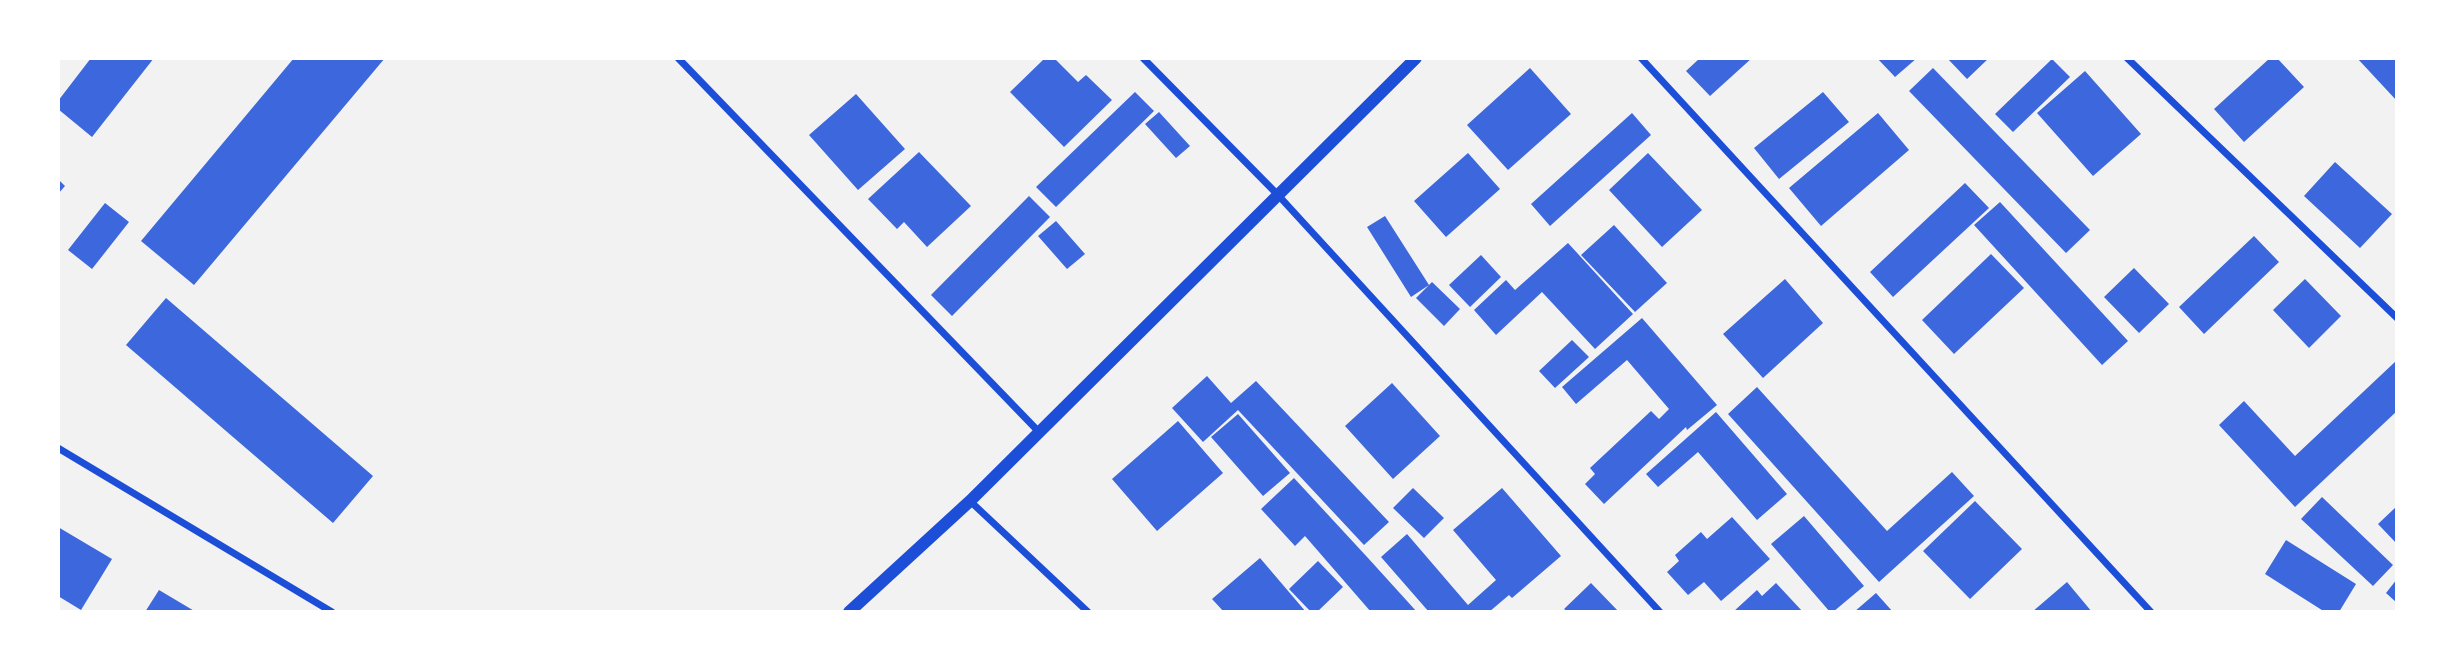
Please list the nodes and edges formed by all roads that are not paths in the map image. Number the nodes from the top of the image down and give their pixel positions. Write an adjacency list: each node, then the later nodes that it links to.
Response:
1 (678, 58): 8 (street)
2 (1143, 58): 6 (street)
3 (1416, 58): 6 (street)
4 (1641, 58): 15 (street)
5 (2127, 58): 7 (street)
6 (1278, 195): 8 (street); 14 (street)
7 (2397, 317)
8 (1039, 432): 10 (street)
9 (58, 448): 11 (street)
10 (970, 501): 12 (street); 13 (street)
11 (332, 612)
12 (849, 612)
13 (1088, 612)
14 (1660, 612)
15 (2151, 612)

